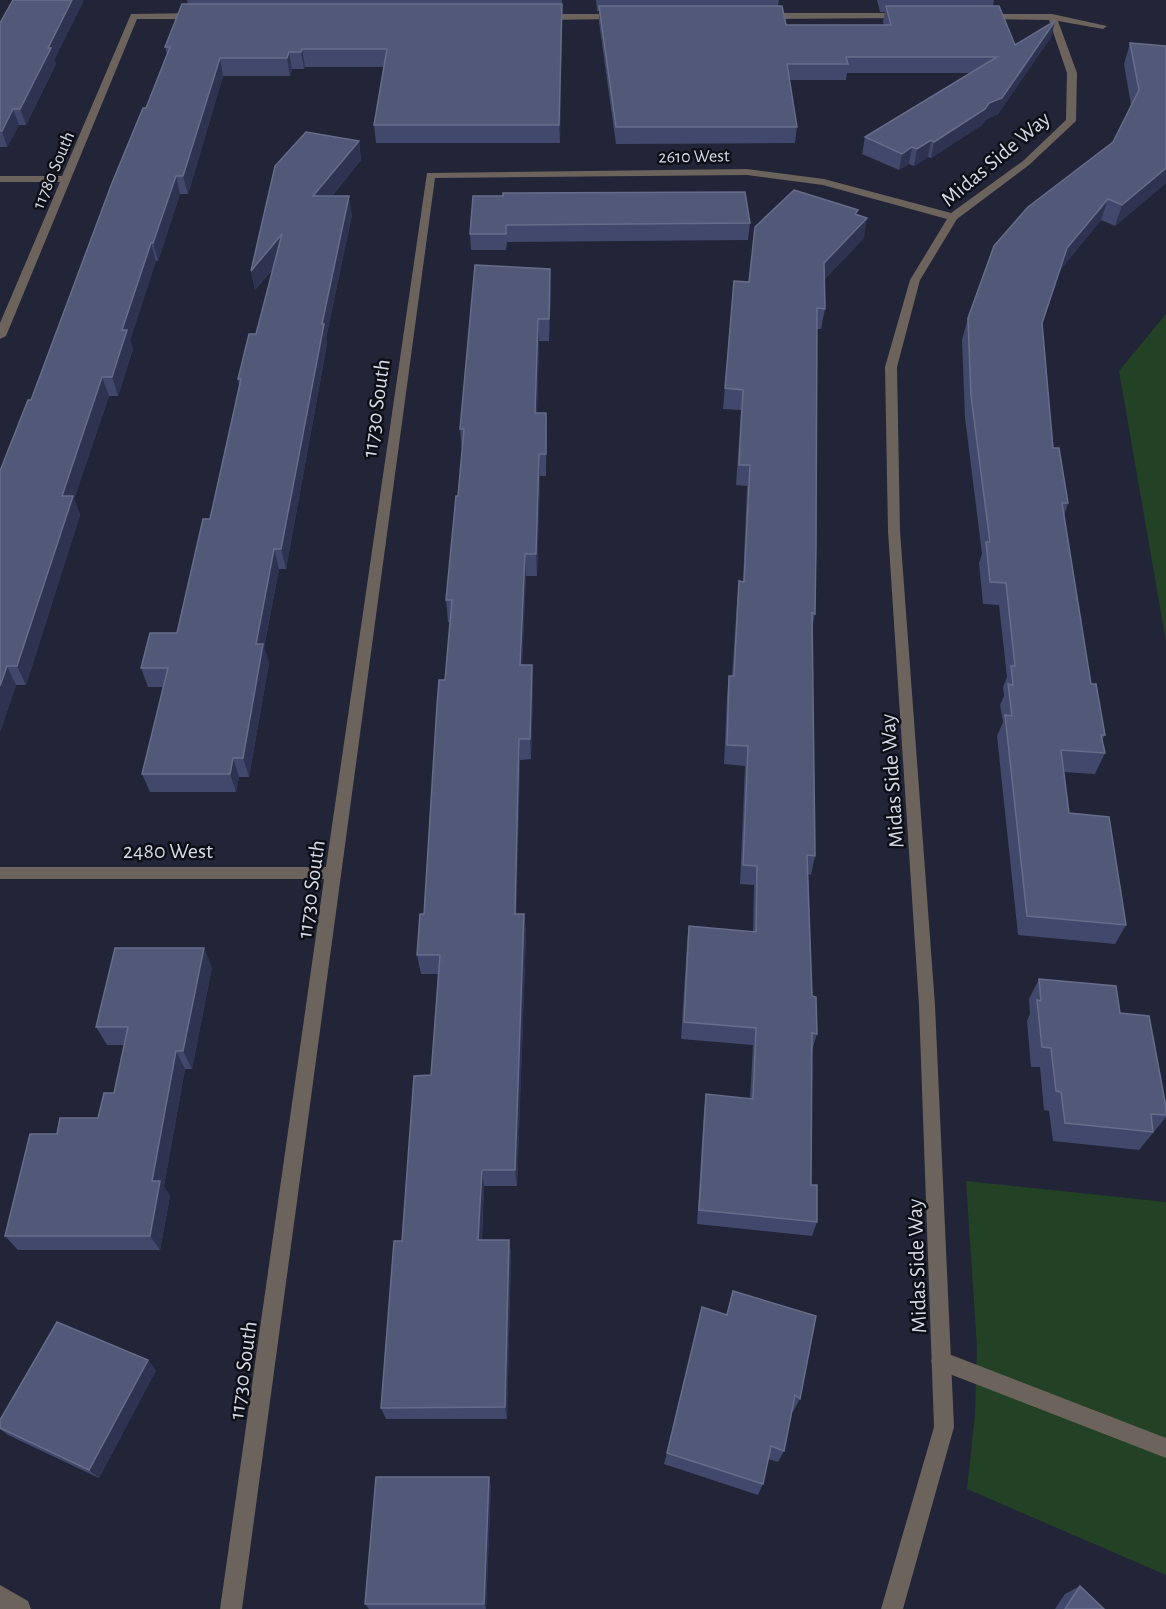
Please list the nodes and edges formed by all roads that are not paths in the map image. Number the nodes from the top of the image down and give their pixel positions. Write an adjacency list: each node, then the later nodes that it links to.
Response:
1 (825, 4): 4 (street)
2 (204, 16): 13 (street, 11780 South)
3 (759, 16): 4 (street)
4 (828, 16): 5 (street)
5 (911, 16)
6 (534, 17): 7 (street)
7 (629, 17)
8 (970, 17): 9 (street)
9 (1052, 17): 10 (street); 14 (street, Midas Side Way)
10 (1103, 26)
11 (430, 175): 14 (street, 2610 West); 17 (street, 11730 South)
12 (0, 179): 13 (street)
13 (67, 179): 15 (street, 11780 South)
14 (953, 217): 18 (street, Midas Side Way)
15 (0, 336)
16 (0, 873): 17 (street, 2480 West)
17 (335, 873): 22 (street, 11730 South)
18 (941, 1361): 19 (street); 23 (street, Midas Side Way)
19 (1166, 1448)
20 (0, 1596): 21 (street)
21 (20, 1609)
22 (231, 1609)
23 (892, 1609)

